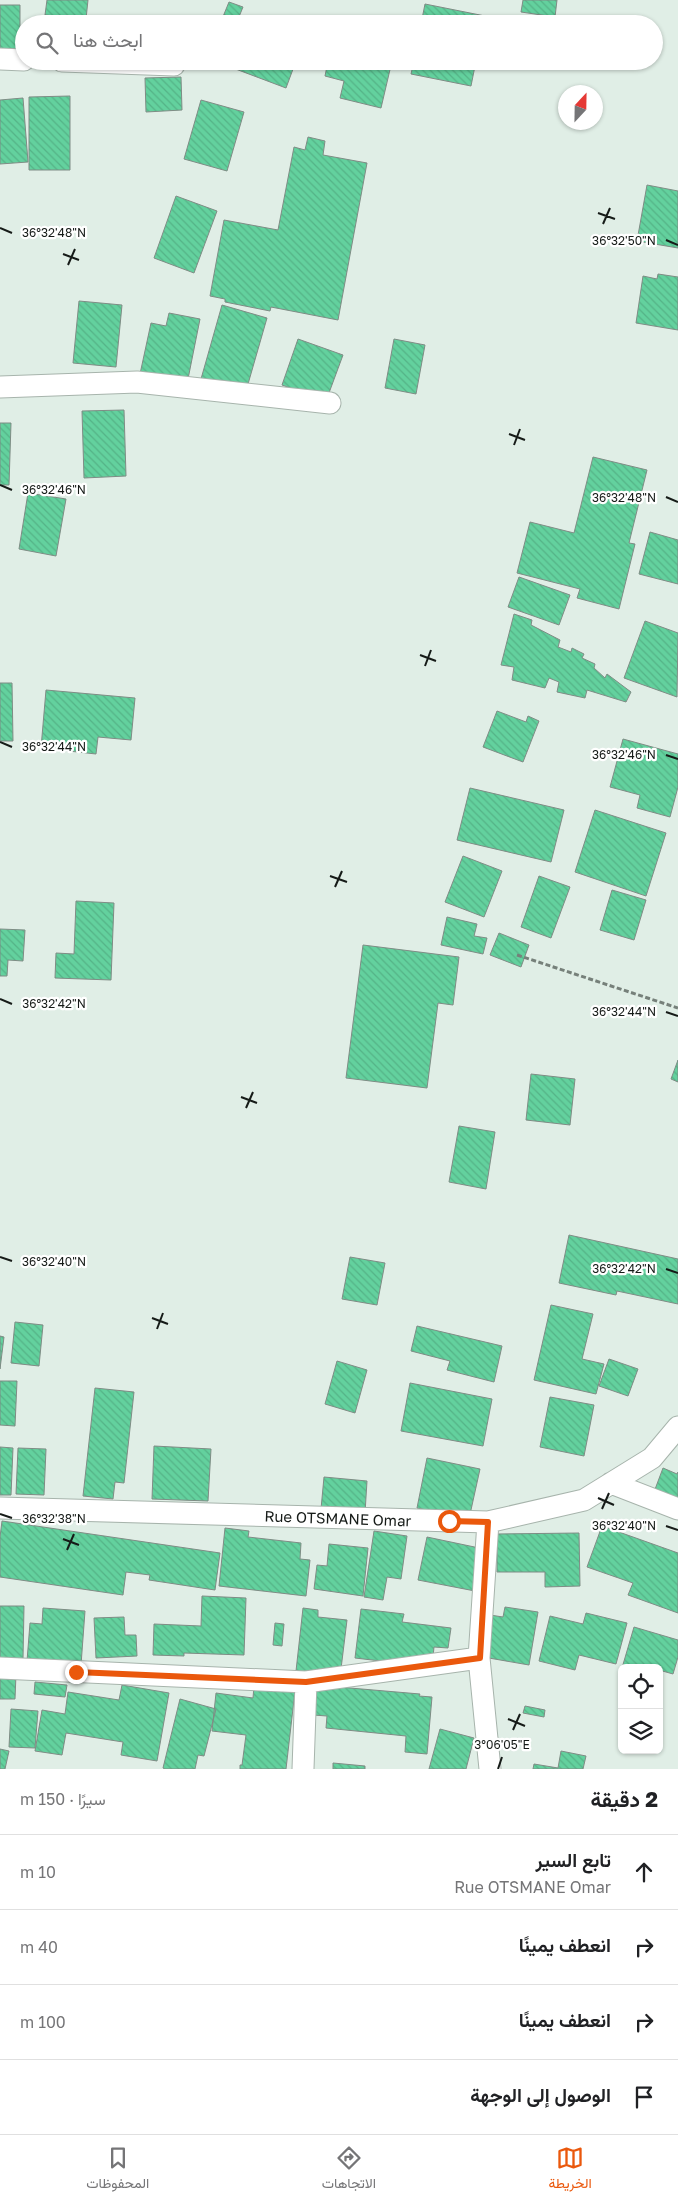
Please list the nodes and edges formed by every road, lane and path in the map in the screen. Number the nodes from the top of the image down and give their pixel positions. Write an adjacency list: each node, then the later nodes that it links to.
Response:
1 (0, 59): 2 (street)
2 (15, 60)
3 (0, 387): 4 (street)
4 (330, 403)
5 (517, 955): 6 (path)
6 (678, 1008)
7 (678, 1427): 8 (street, Rue OTSMANE Omar)
8 (611, 1483): 10 (street); 11 (street, Rue OTSMANE Omar)
9 (0, 1508): 11 (street, Rue OTSMANE Omar)
10 (678, 1509)
11 (488, 1522): 12 (street)
12 (480, 1658): 14 (street); 16 (street)
13 (0, 1668): 14 (street)
14 (306, 1682): 15 (street)
15 (303, 1769)
16 (490, 1769)

